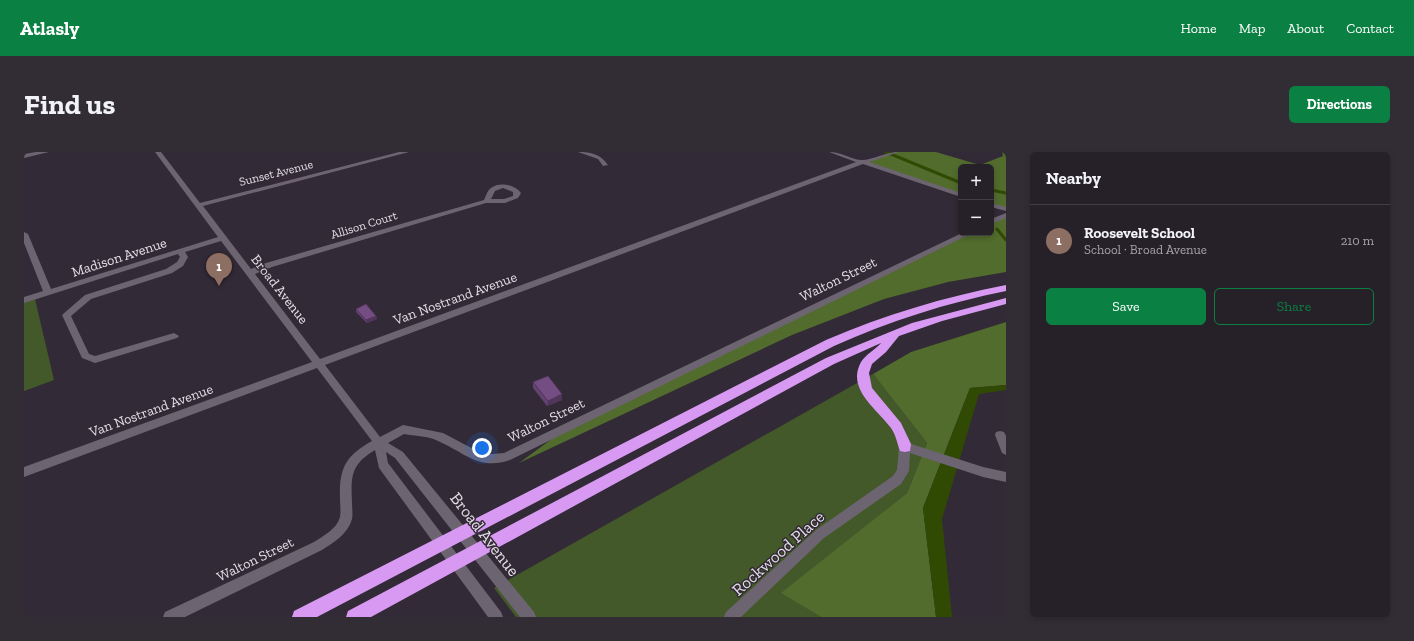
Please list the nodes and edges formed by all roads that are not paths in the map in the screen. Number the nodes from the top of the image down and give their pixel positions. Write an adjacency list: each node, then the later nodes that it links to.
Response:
1 (46, 152): 7 (street)
2 (158, 152): 12 (street, Broad Avenue)
3 (406, 152): 12 (street, Sunset Avenue)
4 (581, 152): 9 (street)
5 (832, 152): 8 (street)
6 (895, 152): 8 (street, Van Nostrand Avenue)
7 (24, 156)
8 (863, 162): 10 (street); 28 (street, Van Nostrand Avenue)
9 (605, 165)
10 (958, 194)
11 (486, 201): 21 (street, Allison Court)
12 (198, 205): 19 (street, Broad Avenue)
13 (994, 206): 14 (street)
14 (1006, 209)
15 (1006, 215): 16 (street)
16 (994, 221)
17 (24, 234): 23 (street)
18 (962, 236): 30 (street, Walton Street)
19 (222, 238): 20 (street, Madison Avenue); 21 (street, Broad Avenue)
20 (180, 251): 23 (street, Madison Avenue); 27 (street)
21 (249, 273): 28 (street, Broad Avenue)
22 (1006, 288): 36 (highway)
23 (48, 293): 24 (street, Madison Avenue)
24 (24, 300)
25 (1006, 301): 26 (highway)
26 (895, 333): 31 (highway); 37 (highway)
27 (174, 336)
28 (318, 363): 30 (street, Broad Avenue); 33 (street, Van Nostrand Avenue)
29 (1000, 435): 32 (street)
30 (379, 443): 35 (street, Walton Street); 38 (street, Broad Avenue); 39 (street, Broad Avenue)
31 (905, 447): 34 (street); 40 (street, Rockwood Place)
32 (1006, 450)
33 (24, 472)
34 (1006, 477)
35 (170, 617)
36 (300, 617)
37 (354, 617)
38 (496, 617)
39 (529, 617)
40 (731, 617)

